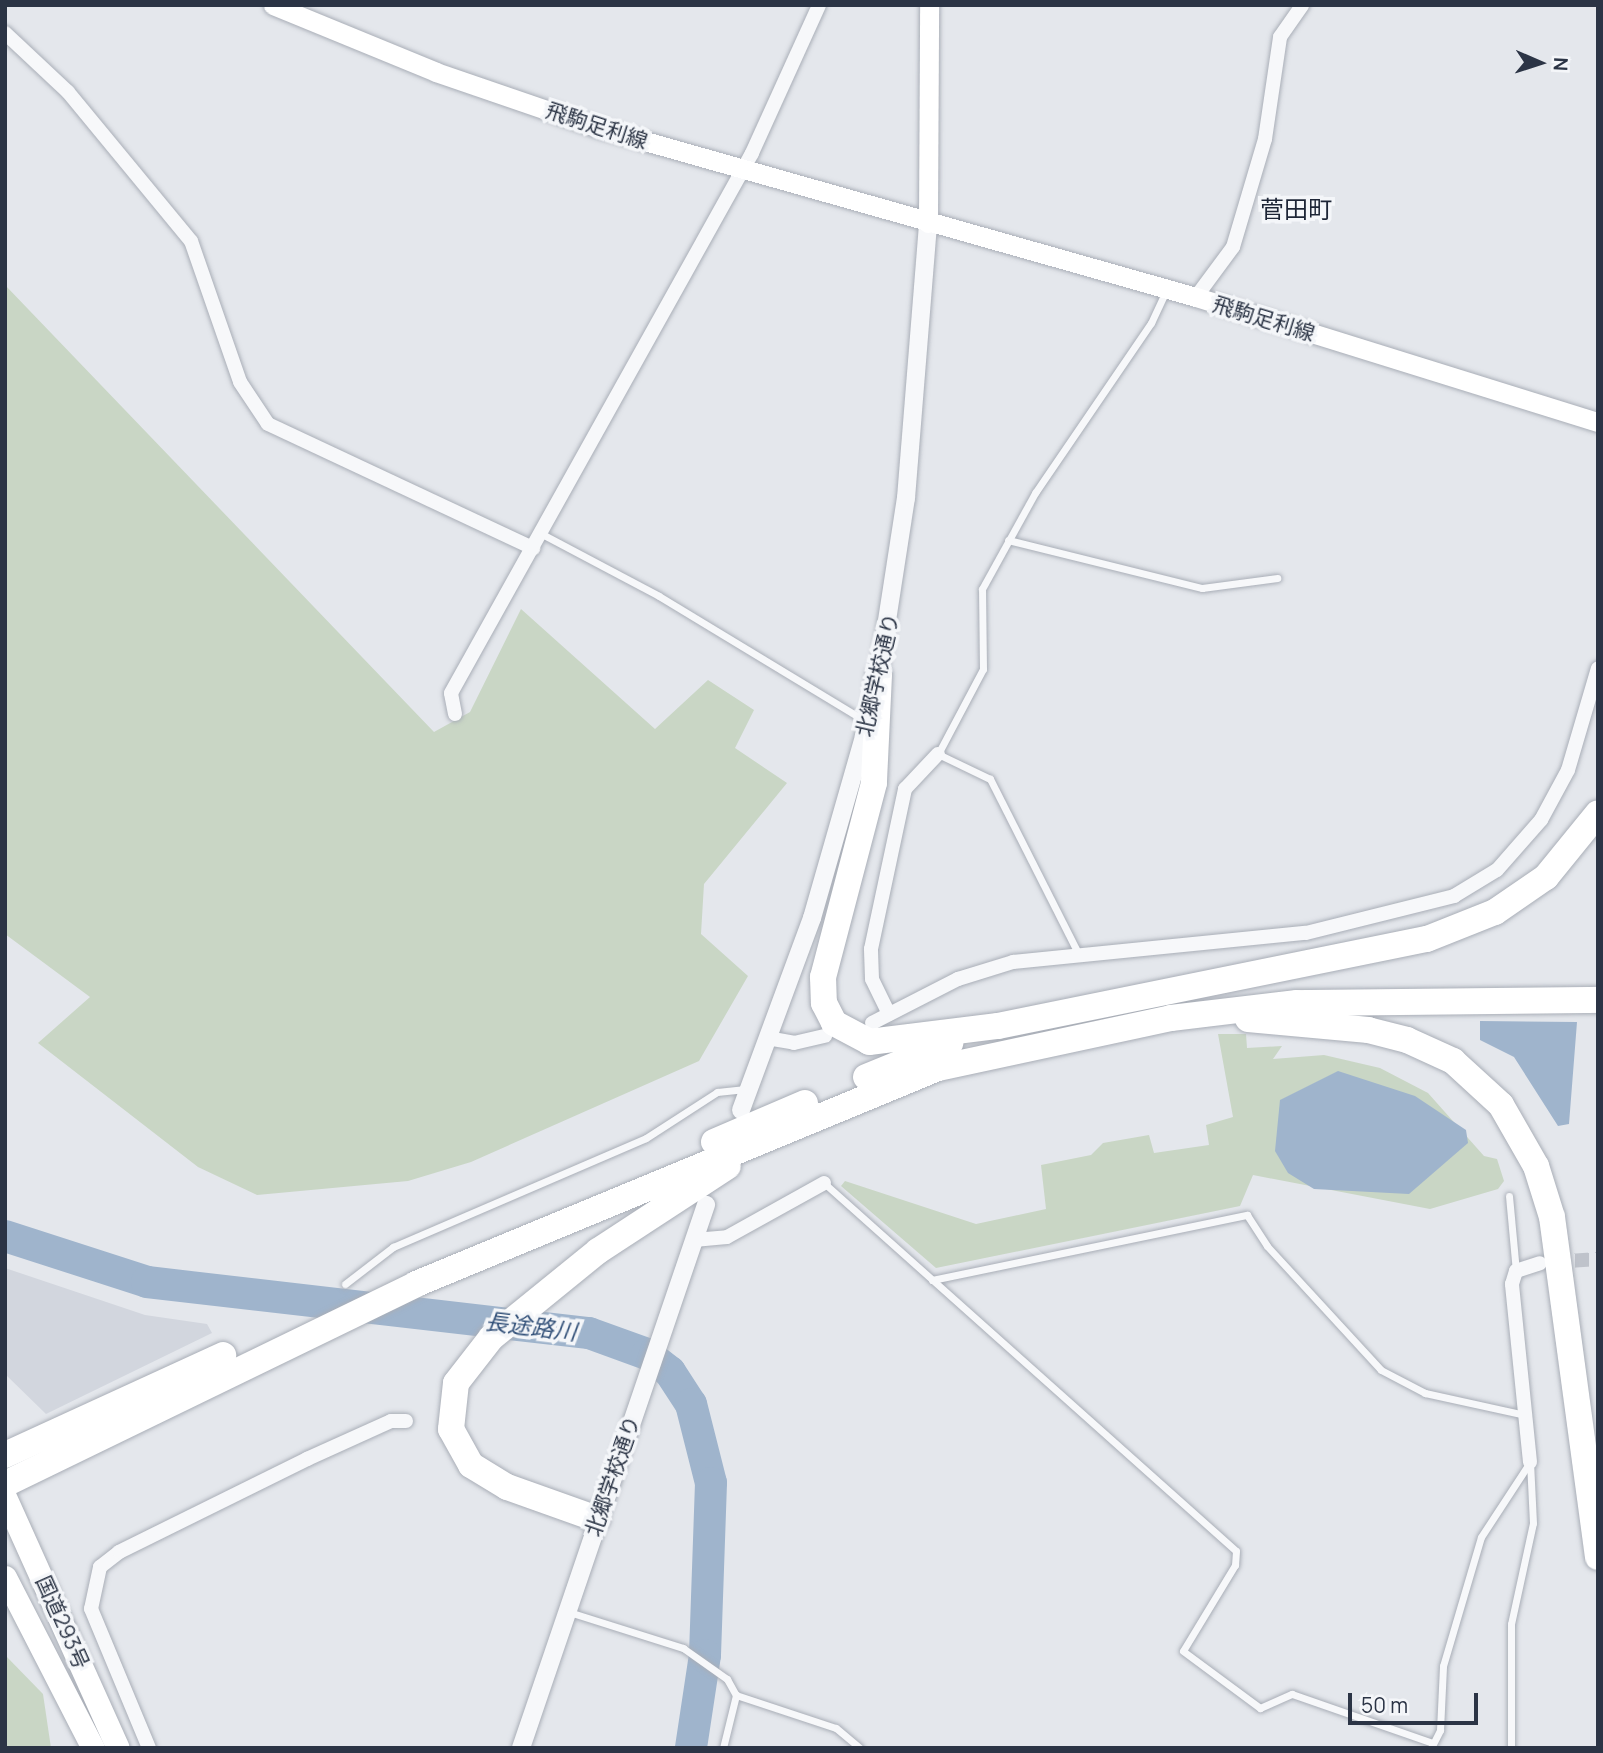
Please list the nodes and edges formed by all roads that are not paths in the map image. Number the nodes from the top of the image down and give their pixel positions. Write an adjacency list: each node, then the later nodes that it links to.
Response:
1 (273, 5): 6 (main road, 飛駒足利線)
2 (819, 5): 6 (street)
3 (929, 5): 7 (main road)
4 (1303, 5): 9 (street)
5 (5, 33): 13 (street)
6 (743, 169): 7 (main road, 飛駒足利線); 11 (street)
7 (928, 223): 8 (main road, 飛駒足利線); 16 (street, 北郷学校通り)
8 (1167, 289): 9 (main road, 飛駒足利線); 12 (lane)
9 (1196, 297): 10 (main road, 飛駒足利線)
10 (1598, 422)
11 (542, 534): 13 (street); 18 (lane)
12 (1008, 540): 14 (lane); 19 (lane)
13 (533, 548): 17 (street)
14 (1278, 578)
15 (1598, 668): 21 (street)
16 (879, 675): 18 (street, 北郷学校通り); 28 (highway)
17 (455, 714)
18 (868, 722): 30 (street, 北郷学校通り)
19 (938, 754): 21 (lane); 25 (street)
20 (1598, 813): 22 (highway)
21 (1077, 951): 25 (street)
22 (1229, 982): 23 (highway); 28 (highway)
23 (1598, 985)
24 (1598, 1000): 26 (highway)
25 (889, 1014): 27 (street)
26 (1207, 1014): 33 (highway); 51 (highway)
27 (872, 1023)
28 (998, 1026): 40 (highway)
29 (825, 1036): 30 (street)
30 (767, 1038): 31 (street, 北郷学校通り)
31 (748, 1089): 32 (street, 北郷学校通り); 42 (lane)
32 (741, 1110)
33 (767, 1140): 40 (highway); 50 (highway)
34 (824, 1183): 37 (street); 41 (lane)
35 (1508, 1196): 39 (lane)
36 (706, 1205): 37 (street, 北郷学校通り)
37 (694, 1240): 50 (street, 北郷学校通り)
38 (1540, 1263): 39 (street)
39 (1516, 1271): 44 (street)
40 (409, 1279): 43 (highway)
41 (932, 1280): 44 (lane); 55 (lane)
42 (345, 1284)
43 (296, 1331): 46 (highway); 48 (highway)
44 (1525, 1415): 47 (street)
45 (406, 1421): 58 (street)
46 (5, 1455)
47 (1530, 1462): 55 (lane); 62 (lane)
48 (5, 1485)
49 (5, 1497): 57 (highway, 国道293号)
50 (597, 1519): 53 (street, 北郷学校通り)
51 (1598, 1557)
52 (5, 1577): 56 (highway, 国道293号)
53 (565, 1610): 54 (lane); 59 (street, 北郷学校通り)
54 (736, 1695): 60 (lane); 61 (lane)
55 (1432, 1745)
56 (93, 1748)
57 (118, 1748)
58 (149, 1748)
59 (521, 1748)
60 (723, 1748)
61 (860, 1748)
62 (1511, 1748)

